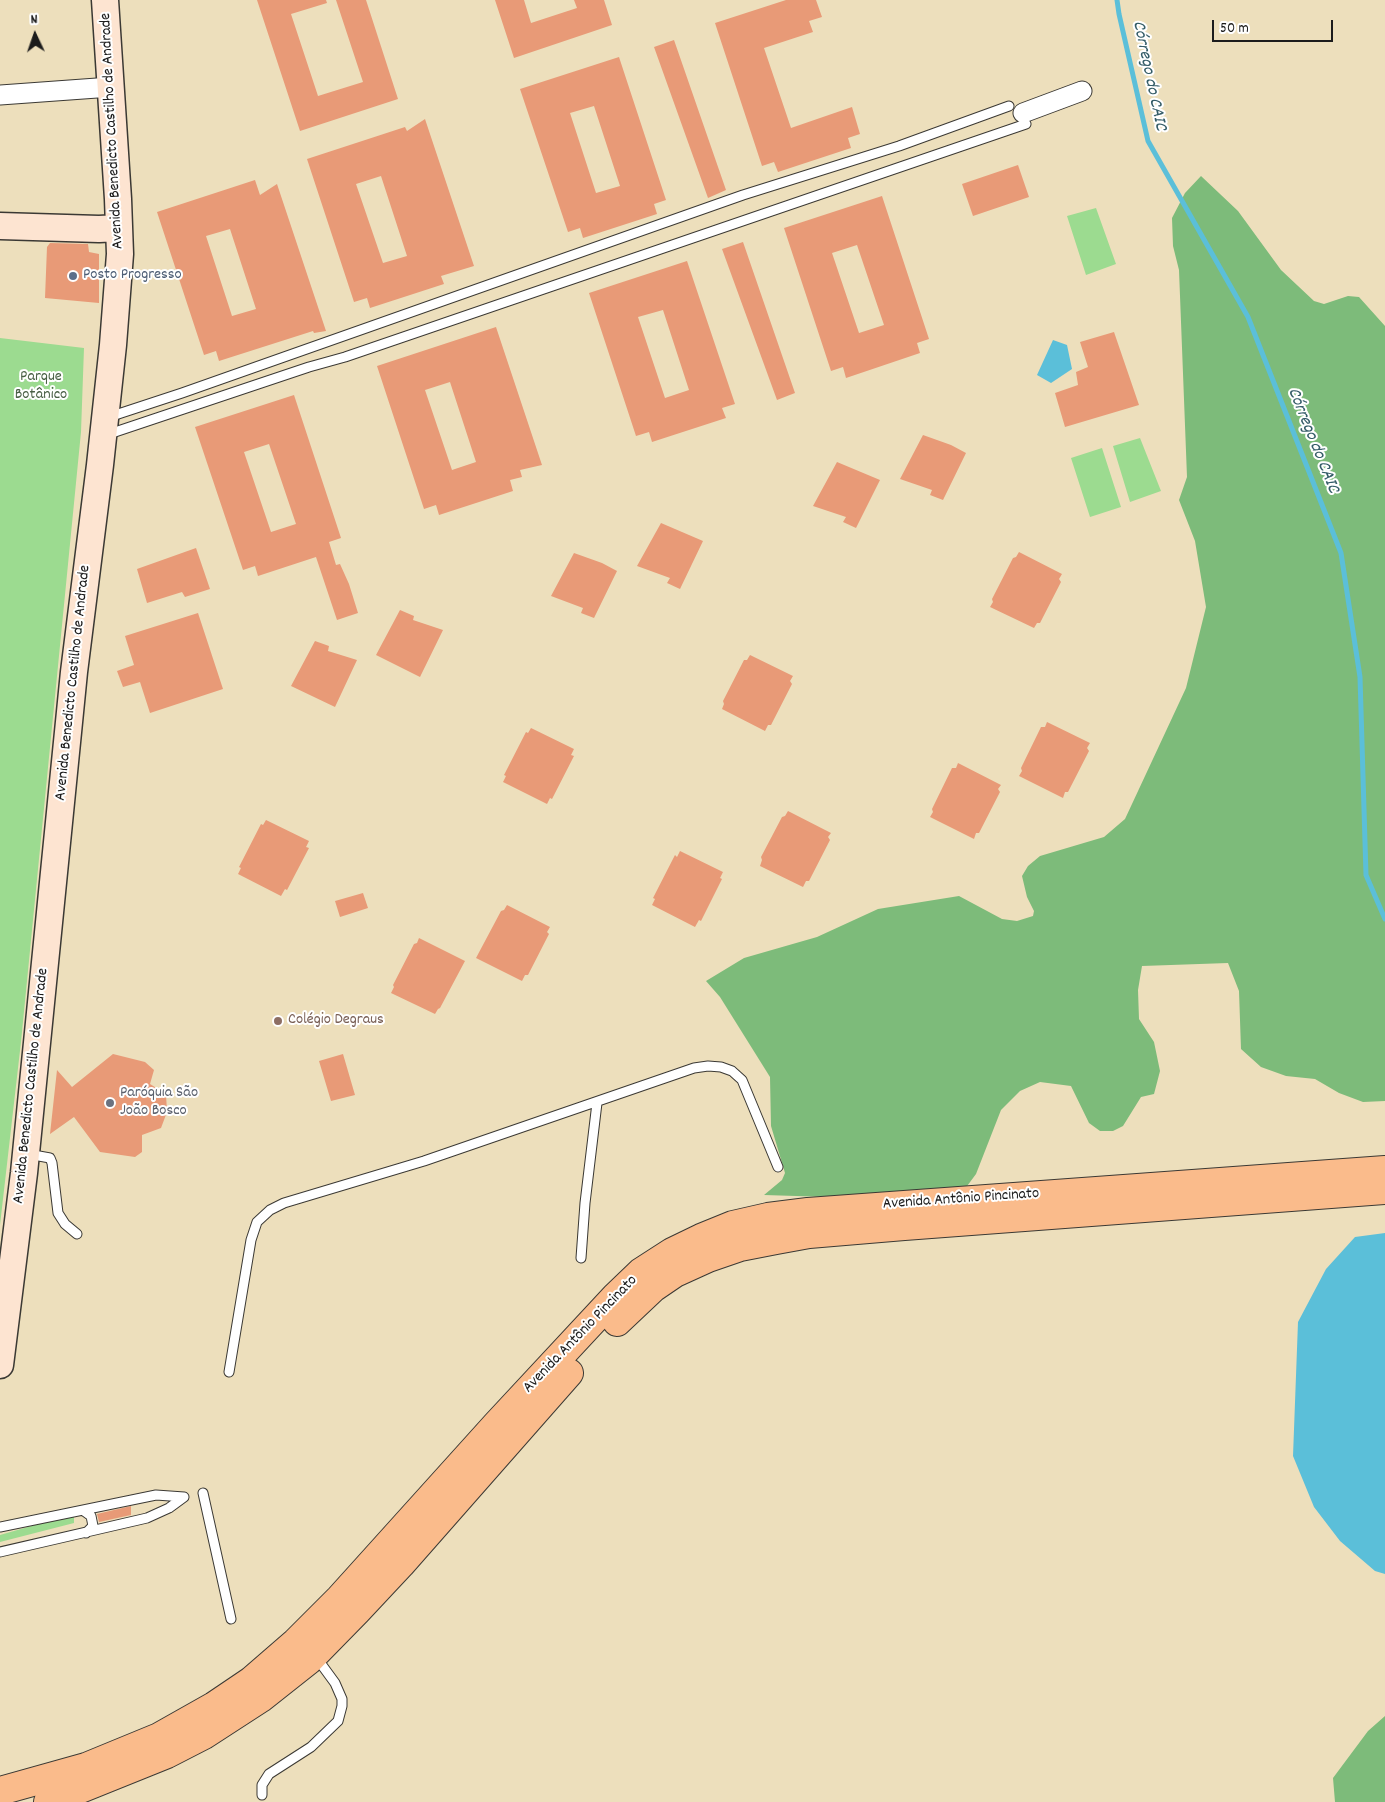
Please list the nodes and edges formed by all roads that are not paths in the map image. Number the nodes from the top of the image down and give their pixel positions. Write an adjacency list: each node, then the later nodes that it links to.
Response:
1 (105, 0): 2 (main road, Avenida Benedicto Castilho de Andrade)
2 (111, 87): 4 (street); 7 (main road, Avenida Benedicto Castilho de Andrade)
3 (1082, 91): 5 (street)
4 (0, 95)
5 (1019, 114): 8 (lane); 9 (lane)
6 (0, 226): 7 (main road)
7 (119, 228): 10 (main road, Avenida Benedicto Castilho de Andrade)
8 (182, 393): 9 (lane); 10 (lane)
9 (188, 407): 10 (lane)
10 (104, 427): 12 (main road, Avenida Benedicto Castilho de Andrade)
11 (597, 1103): 13 (lane); 17 (lane); 20 (lane)
12 (26, 1154): 16 (lane); 18 (main road, Avenida Benedicto Castilho de Andrade)
13 (778, 1167)
14 (1385, 1170): 28 (main road, Avenida Antônio Pincinato)
15 (1385, 1190): 27 (main road, Avenida Antônio Pincinato)
16 (77, 1234)
17 (581, 1258)
18 (6, 1268): 19 (main road, Avenida Benedicto Castilho de Andrade)
19 (0, 1365)
20 (229, 1372)
21 (203, 1493): 26 (lane)
22 (84, 1511): 23 (lane); 24 (lane); 24 (lane)
23 (0, 1527)
24 (86, 1533): 25 (lane)
25 (0, 1552)
26 (231, 1619)
27 (314, 1655): 29 (lane); 30 (main road, Avenida Antônio Pincinato)
28 (0, 1791)
29 (262, 1795)
30 (48, 1802)

